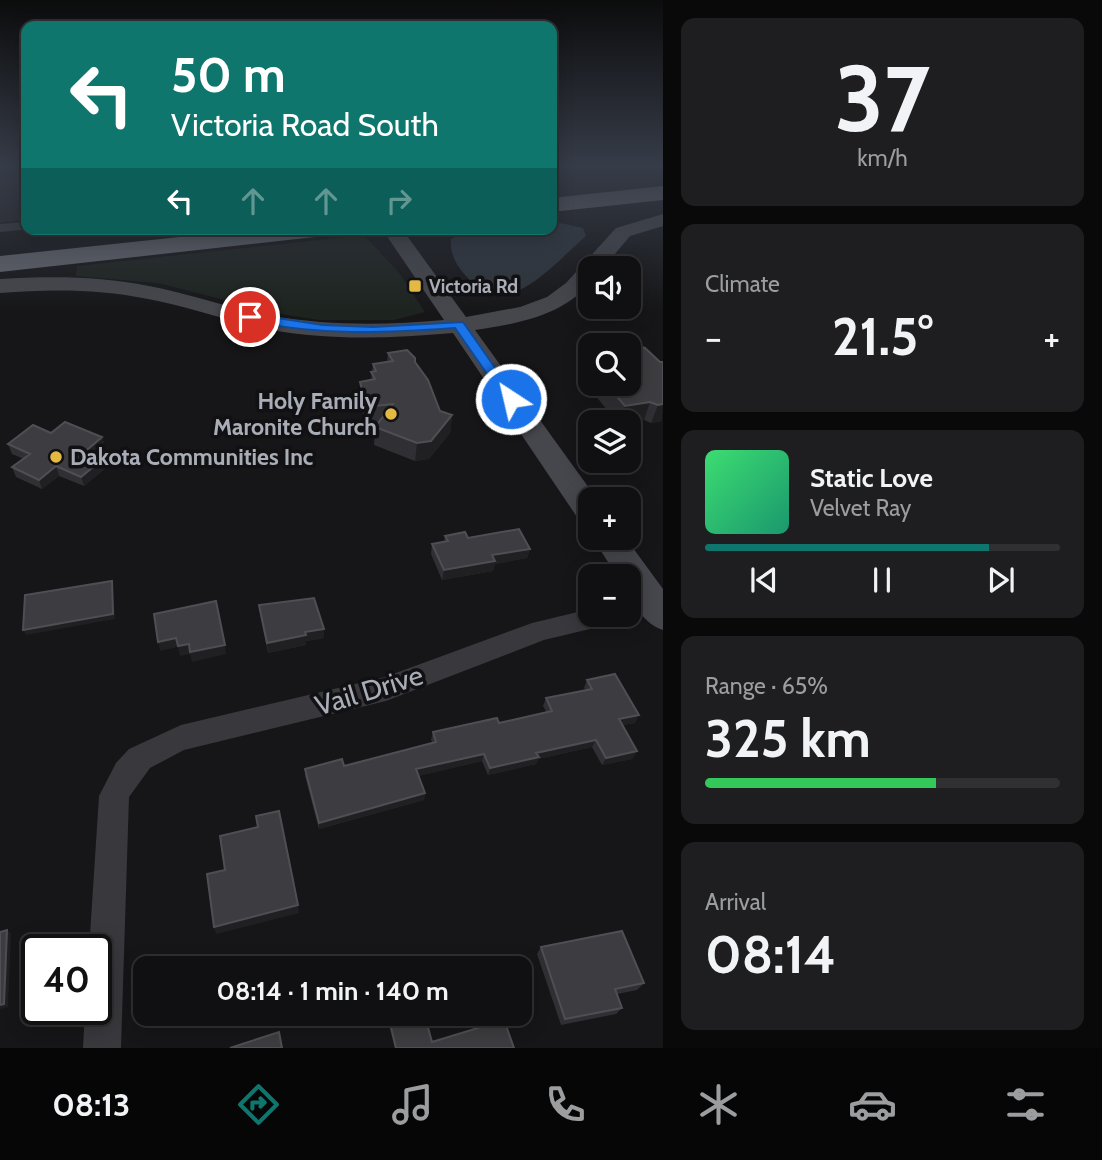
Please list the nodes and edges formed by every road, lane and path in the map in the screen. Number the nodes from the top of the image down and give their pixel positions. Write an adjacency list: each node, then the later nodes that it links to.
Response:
1 (663, 220): 8 (street)
2 (21, 226): 3 (street)
3 (0, 228)
4 (93, 235): 7 (highway)
5 (268, 235): 9 (highway)
6 (396, 235): 12 (street)
7 (0, 245)
8 (601, 256)
9 (0, 264)
10 (578, 282): 12 (street)
11 (0, 286): 12 (street)
12 (458, 324): 13 (street)
13 (578, 495)
14 (615, 550): 15 (street)
15 (648, 610)
16 (578, 622): 17 (street, Vail Drive)
17 (102, 1048)

